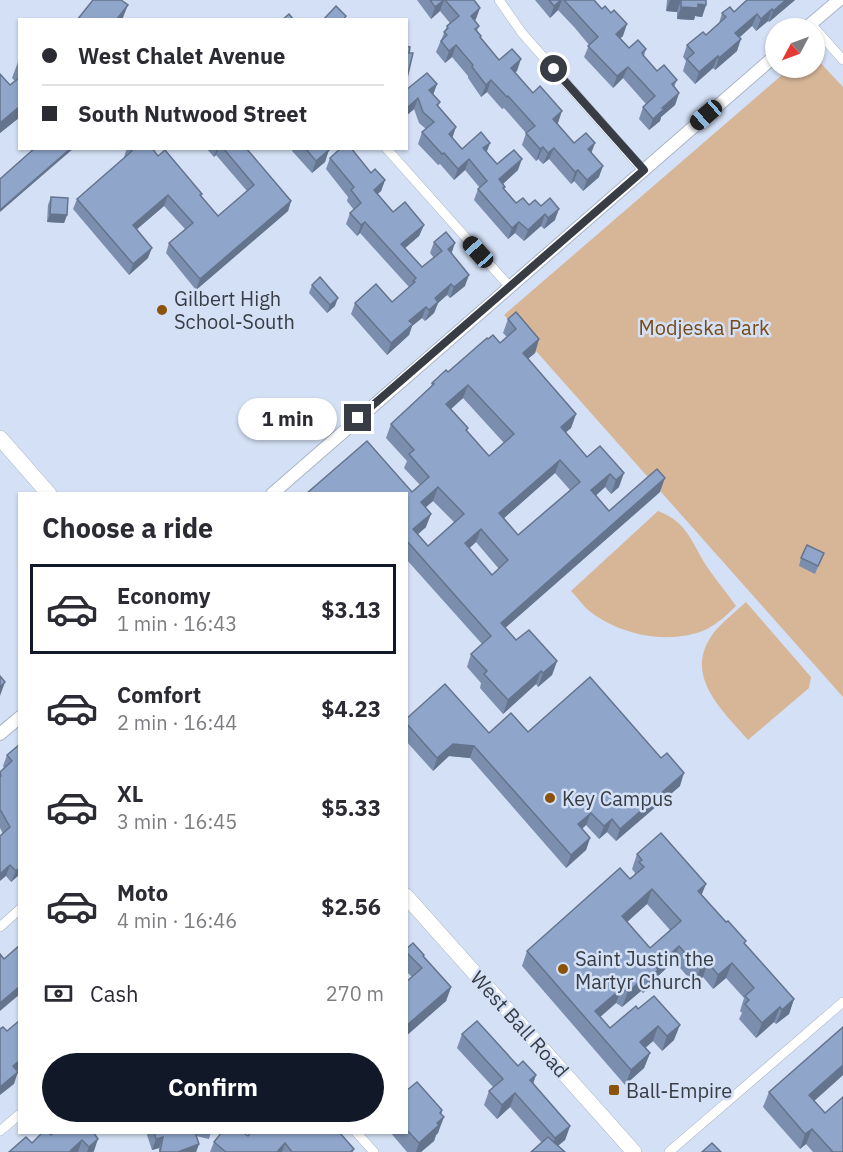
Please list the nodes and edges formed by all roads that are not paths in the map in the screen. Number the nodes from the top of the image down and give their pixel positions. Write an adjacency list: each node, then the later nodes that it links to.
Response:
1 (499, 0): 8 (street)
2 (839, 0): 3 (street)
3 (818, 18)
4 (825, 43): 5 (street)
5 (843, 60)
6 (765, 65): 8 (street)
7 (388, 150): 9 (street)
8 (644, 170): 9 (street)
9 (509, 286): 12 (street)
10 (0, 438): 11 (main road)
11 (47, 492)
12 (274, 492)
13 (18, 719): 14 (street)
14 (0, 734)
15 (408, 898): 23 (main road, West Ball Road)
16 (18, 911): 17 (street)
17 (0, 927)
18 (843, 1002): 24 (street)
19 (18, 1116): 20 (street)
20 (0, 1131)
21 (358, 1134): 22 (street)
22 (374, 1152)
23 (634, 1152)
24 (669, 1152)

